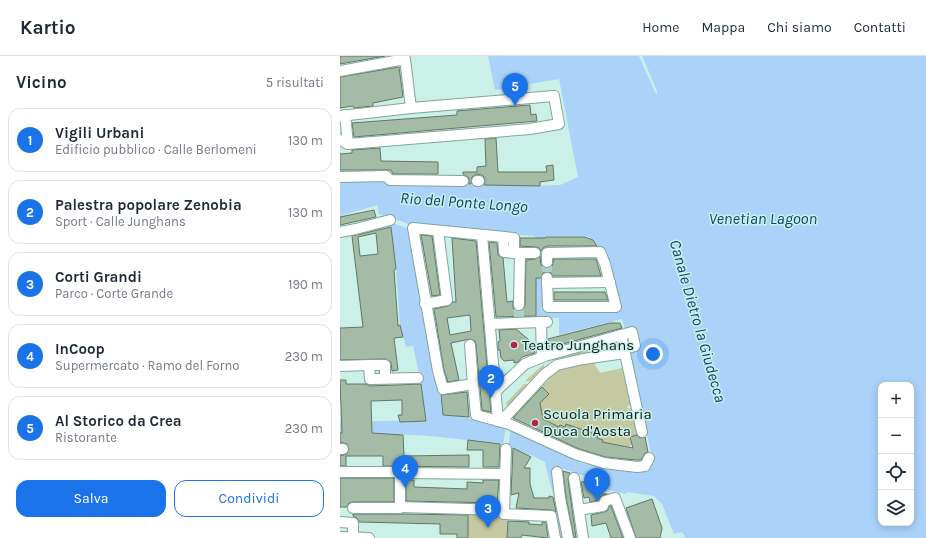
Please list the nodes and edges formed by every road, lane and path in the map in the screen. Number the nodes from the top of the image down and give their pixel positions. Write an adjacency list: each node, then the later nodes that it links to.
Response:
1 (340, 71): 2 (street)
2 (411, 108): 3 (street); 4 (street)
3 (342, 115): 4 (street)
4 (344, 142)
5 (340, 177): 6 (street)
6 (463, 181)
7 (390, 220): 9 (street)
8 (438, 231): 10 (street); 17 (street); 17 (street)
9 (340, 232)
10 (482, 235): 11 (street); 18 (street)
11 (503, 237): 12 (street); 12 (street)
12 (517, 253): 13 (street); 16 (street)
13 (534, 253)
14 (547, 258): 15 (street)
15 (610, 282): 15 (street)
16 (518, 301)
17 (426, 304): 26 (street)
18 (490, 324): 21 (street); 27 (street)
19 (470, 345): 26 (street)
20 (624, 351): 21 (street); 28 (street); 29 (street)
21 (542, 357): 27 (street)
22 (369, 365): 23 (street); 25 (street); 25 (street)
23 (340, 366)
24 (418, 378): 25 (street)
25 (385, 379)
26 (473, 384): 28 (street)
27 (496, 391): 28 (street)
28 (498, 421): 31 (street)
29 (642, 432)
30 (506, 449): 35 (street)
31 (649, 458)
32 (340, 472): 34 (street)
33 (557, 472): 46 (street)
34 (400, 473): 35 (street); 37 (street)
35 (505, 474): 39 (street)
36 (574, 478): 40 (street)
37 (400, 507): 38 (street); 39 (street)
38 (353, 508)
39 (504, 510): 45 (street)
40 (579, 510): 47 (street); 48 (street)
41 (340, 522): 43 (street)
42 (340, 537): 43 (street)
43 (352, 537): 44 (street)
44 (369, 538)
45 (555, 538)
46 (568, 538)
47 (583, 538)
48 (630, 538)

